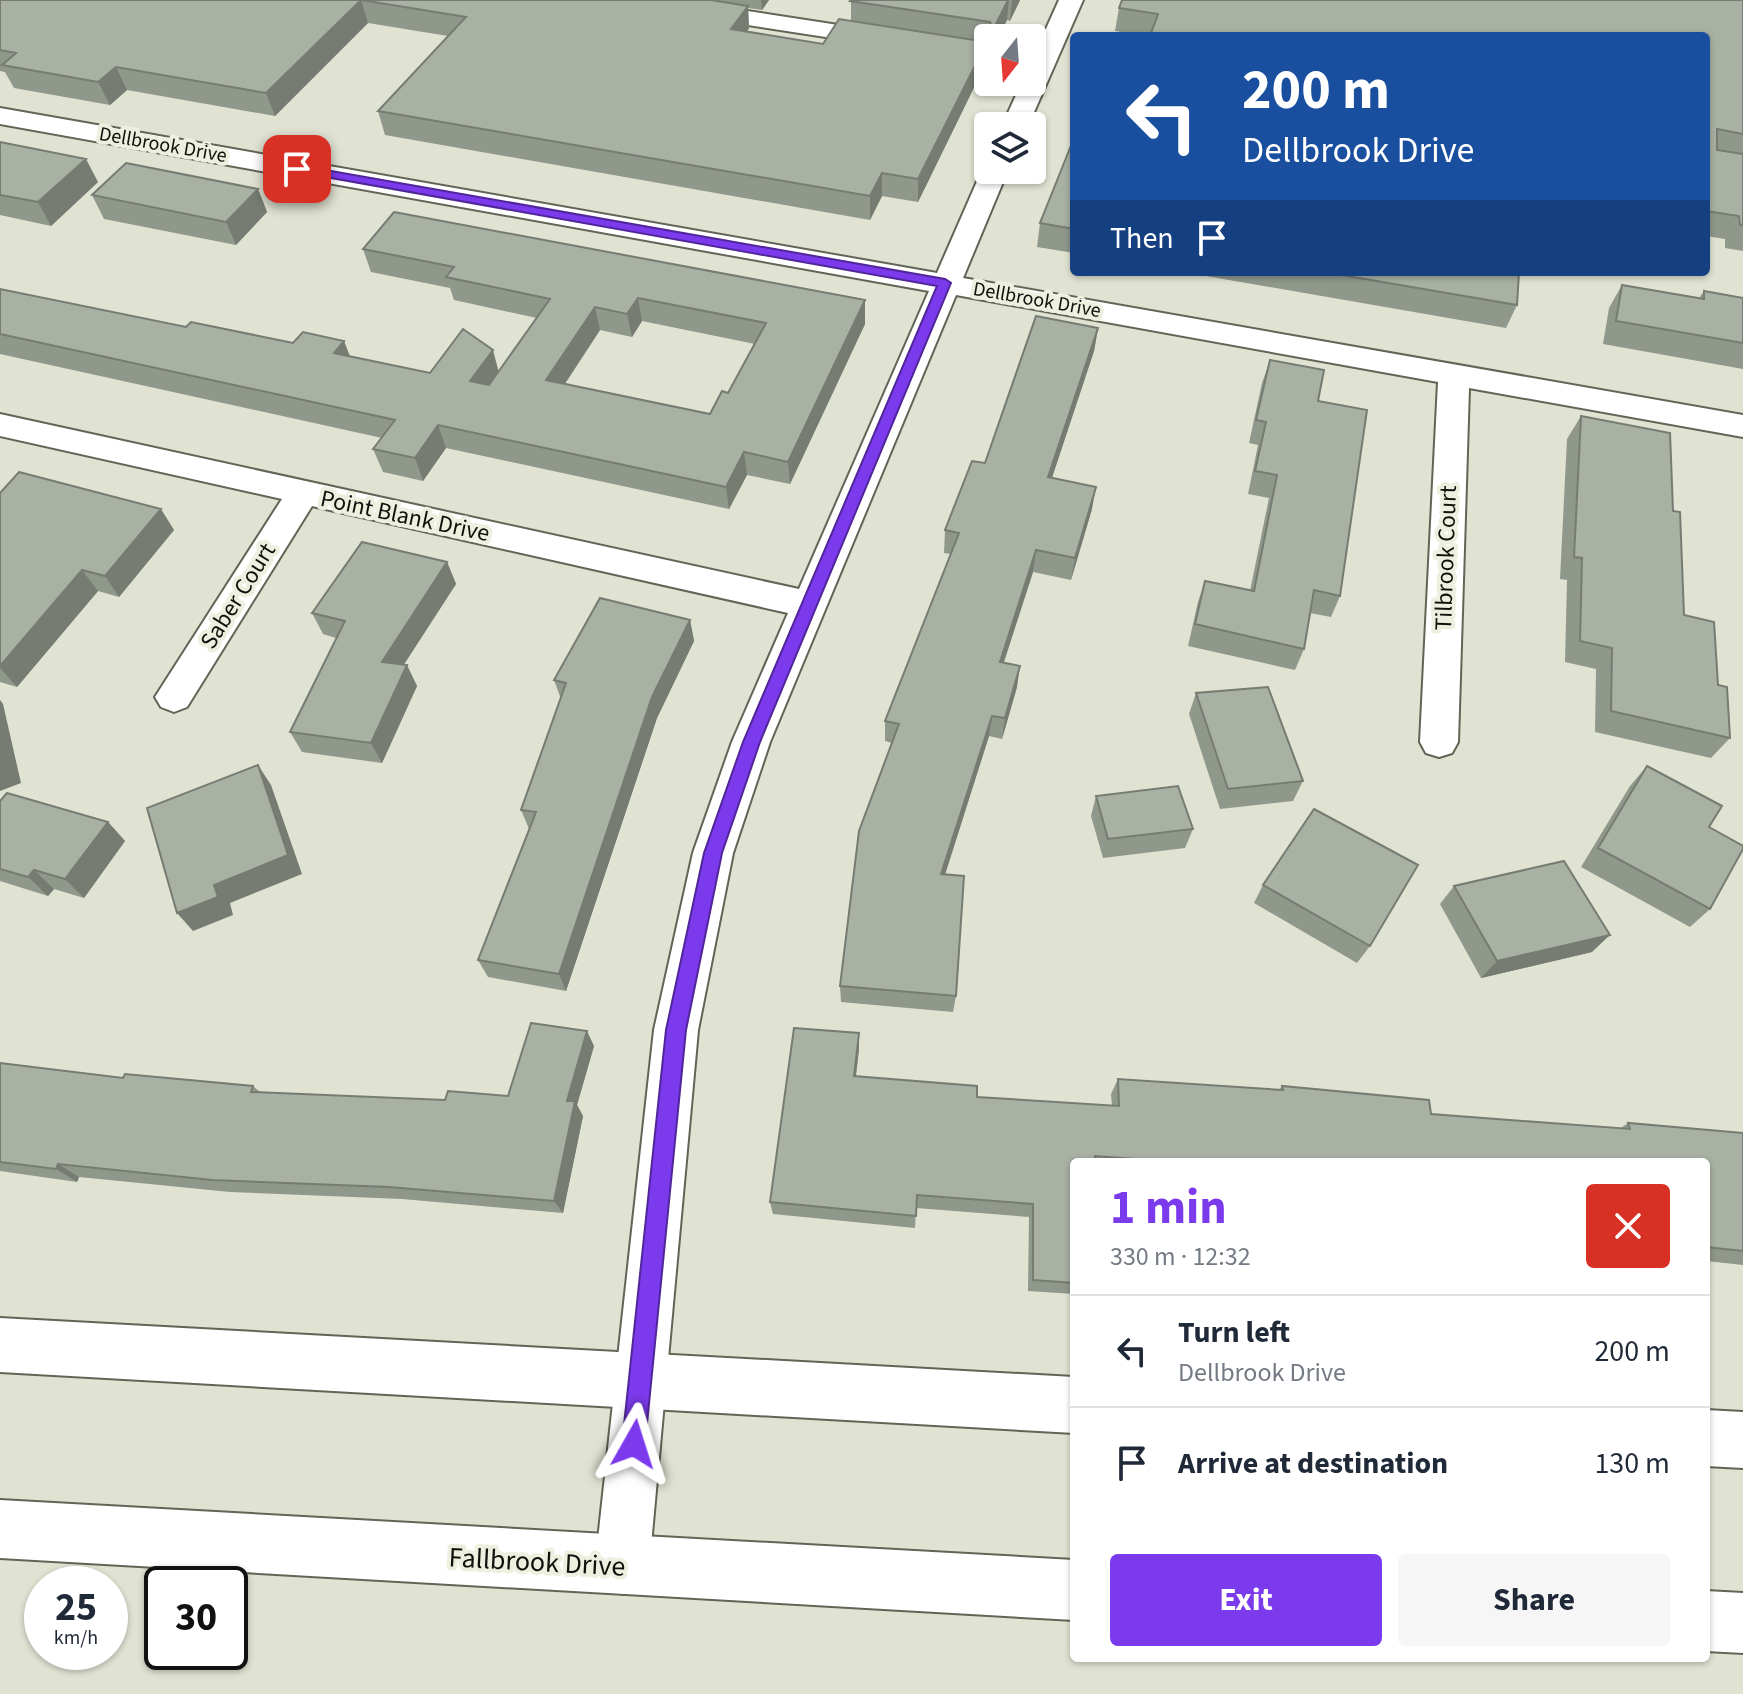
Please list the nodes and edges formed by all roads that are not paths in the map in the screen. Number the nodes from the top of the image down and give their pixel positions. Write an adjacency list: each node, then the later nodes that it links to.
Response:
1 (630, 0): 4 (street)
2 (1071, 0): 3 (street)
3 (1046, 46)
4 (974, 53)
5 (1046, 64): 6 (street)
6 (1070, 67)
7 (0, 116): 9 (street, Dellbrook Drive)
8 (989, 184): 9 (street)
9 (945, 283): 10 (street, Dellbrook Drive); 14 (street)
10 (1454, 375): 12 (street, Dellbrook Drive); 16 (street, Tilbrook Court)
11 (0, 425): 13 (street, Point Blank Drive)
12 (1743, 426)
13 (302, 494): 14 (street, Point Blank Drive); 15 (street, Saber Court)
14 (811, 605): 18 (street)
15 (174, 697)
16 (1439, 742)
17 (0, 1345): 18 (main road)
18 (640, 1382): 19 (main road); 23 (street)
19 (1070, 1405)
20 (1710, 1438): 21 (main road)
21 (1743, 1440)
22 (0, 1529): 23 (main road, Fallbrook Drive)
23 (622, 1567): 24 (main road, Fallbrook Drive)
24 (1070, 1590)
25 (1710, 1621): 26 (main road)
26 (1743, 1623)

